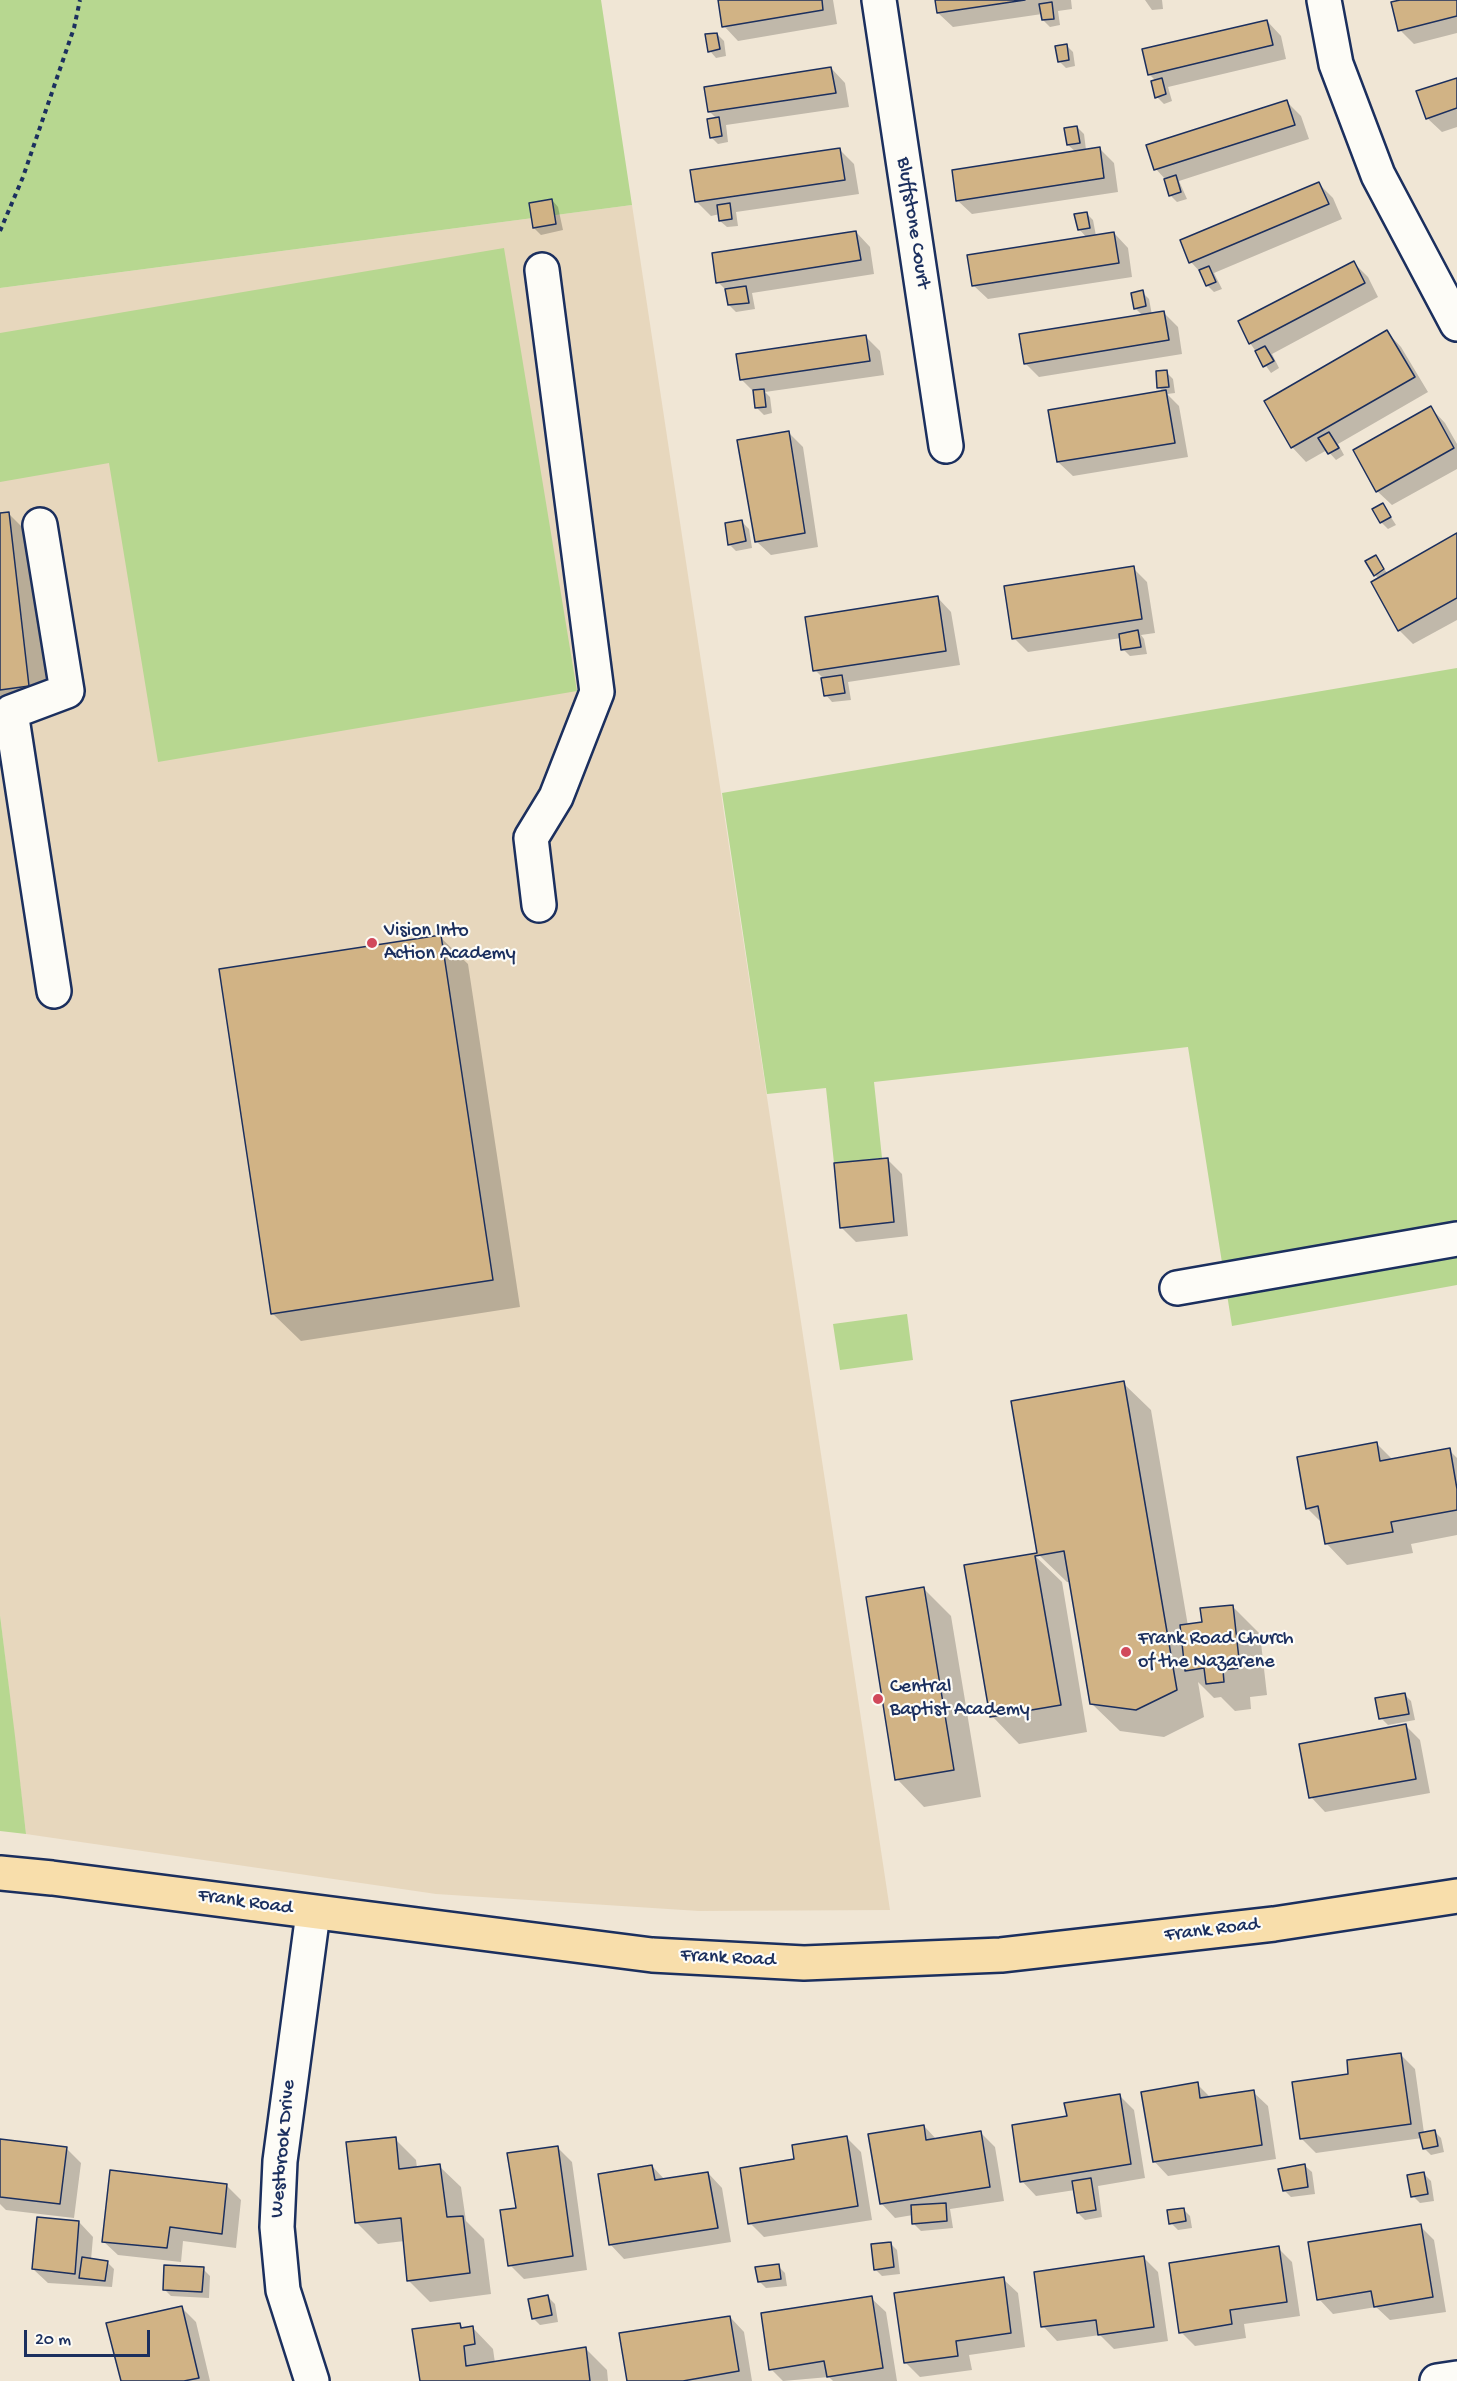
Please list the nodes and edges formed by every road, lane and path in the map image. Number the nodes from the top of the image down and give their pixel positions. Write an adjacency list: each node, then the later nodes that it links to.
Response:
1 (80, 0): 4 (path)
2 (879, 0): 7 (street, Bluffstone Court)
3 (1324, 0): 6 (street)
4 (0, 231)
5 (542, 270): 9 (street)
6 (1457, 324)
7 (946, 446)
8 (40, 525): 10 (street)
9 (539, 905)
10 (54, 991)
11 (1457, 1239): 12 (street)
12 (1177, 1287)
13 (0, 1873): 15 (main road, Frank Road)
14 (1457, 1896): 15 (main road, Frank Road)
15 (313, 1913): 17 (street, Westbrook Drive)
16 (1457, 2378): 18 (street)
17 (312, 2381)
18 (1437, 2381)

